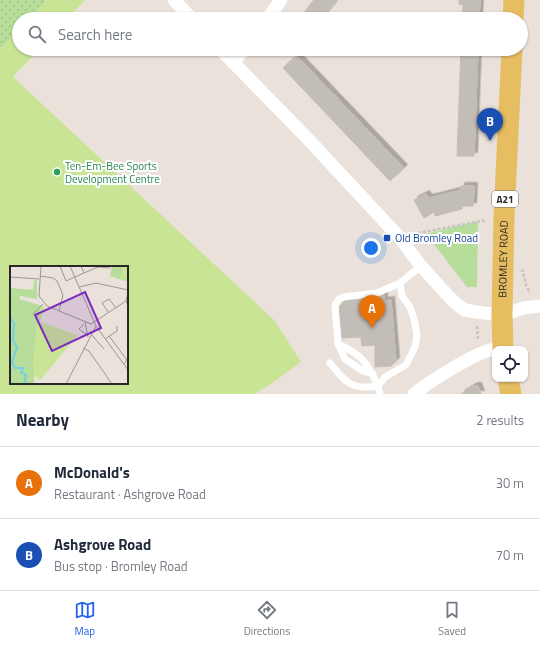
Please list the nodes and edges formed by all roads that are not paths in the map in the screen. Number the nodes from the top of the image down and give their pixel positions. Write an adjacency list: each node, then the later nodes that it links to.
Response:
1 (174, 0): 4 (street)
2 (281, 0): 5 (street)
3 (514, 0): 6 (main road)
4 (185, 12)
5 (272, 12)
6 (513, 12)
7 (226, 56): 10 (street)
8 (238, 56): 10 (street)
9 (512, 56): 14 (main road, BROMLEY ROAD / A21)
10 (233, 63): 11 (street)
11 (421, 266): 12 (lane); 14 (street)
12 (400, 284): 15 (lane); 21 (lane)
13 (537, 300): 14 (street)
14 (502, 315): 16 (main road, BROMLEY ROAD / A21)
15 (338, 344): 19 (lane); 19 (lane)
16 (499, 346)
17 (492, 350): 22 (street)
18 (330, 363): 21 (lane)
19 (373, 374): 21 (lane)
20 (509, 382): 24 (main road)
21 (378, 386): 23 (lane)
22 (417, 393)
23 (380, 394)
24 (511, 394)

